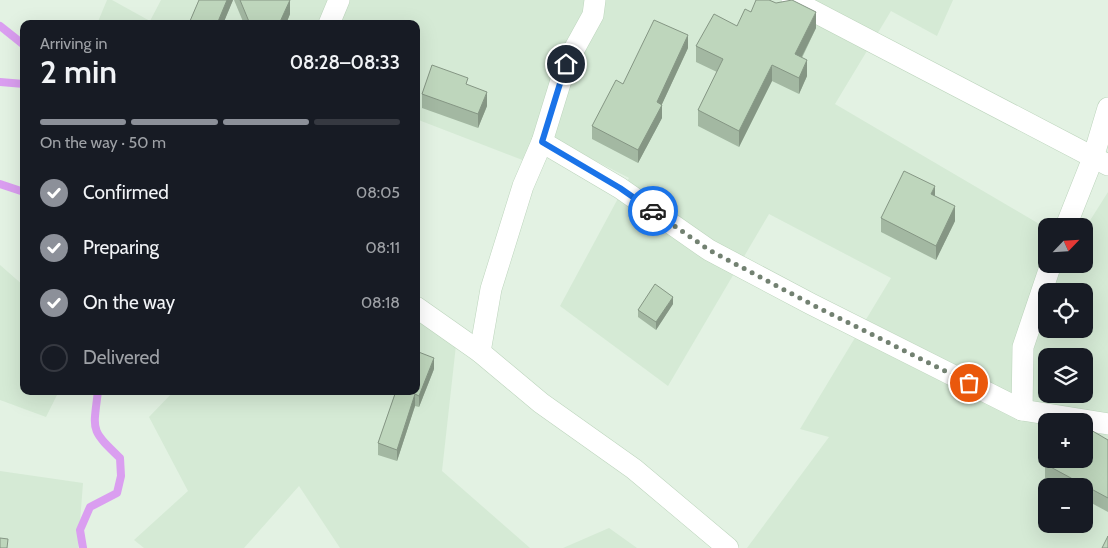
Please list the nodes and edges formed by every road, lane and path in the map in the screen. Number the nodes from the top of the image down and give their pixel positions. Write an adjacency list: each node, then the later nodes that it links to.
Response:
1 (338, 0): 4 (street)
2 (595, 0): 6 (street)
3 (792, 0): 7 (street)
4 (330, 20)
5 (1108, 108): 7 (street)
6 (542, 142): 11 (street); 12 (street)
7 (1100, 162): 8 (street)
8 (1070, 218)
9 (1048, 273): 12 (street)
10 (420, 309): 11 (street)
11 (480, 352): 14 (street)
12 (1022, 410): 13 (street)
13 (1108, 424)
14 (728, 548)

